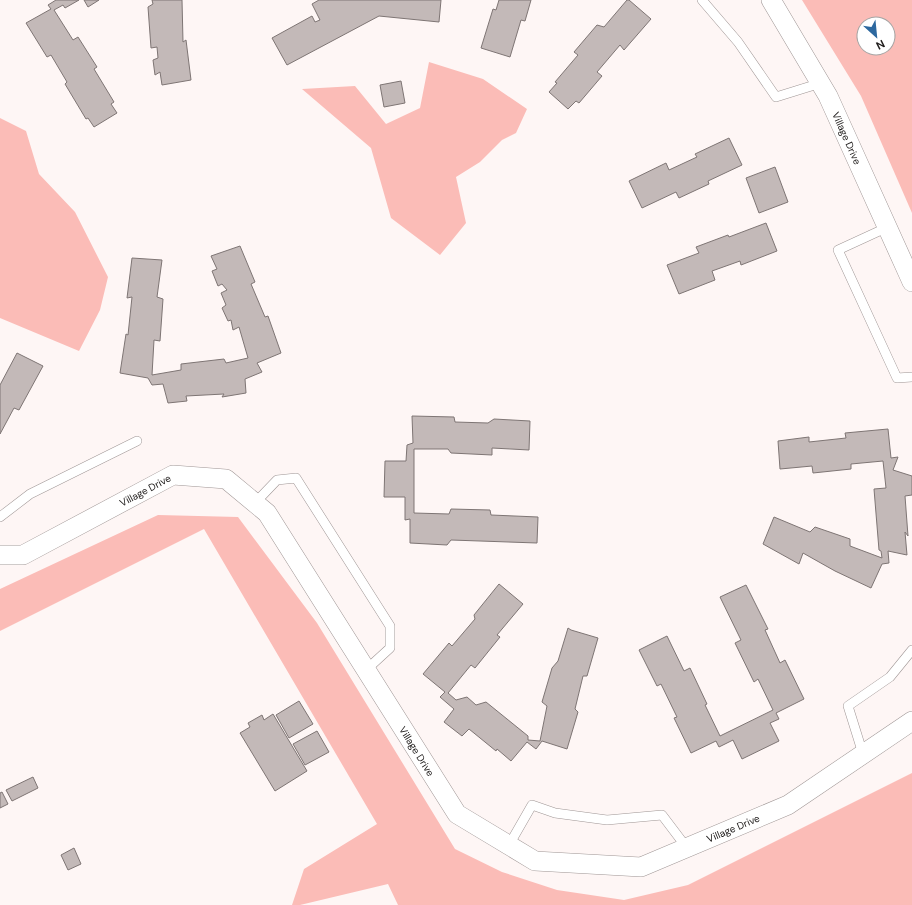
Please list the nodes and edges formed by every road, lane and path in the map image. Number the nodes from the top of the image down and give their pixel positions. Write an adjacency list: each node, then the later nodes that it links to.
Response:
1 (702, 0): 3 (lane)
2 (771, 0): 3 (street, Village Drive)
3 (821, 83): 4 (street, Village Drive)
4 (888, 227): 5 (street, Village Drive); 6 (lane)
5 (912, 282)
6 (912, 377)
7 (137, 442): 9 (lane)
8 (255, 503): 10 (street, Village Drive); 12 (street, Village Drive); 12 (lane)
9 (0, 517)
10 (0, 555)
11 (912, 650): 14 (lane)
12 (366, 670): 15 (street, Village Drive)
13 (912, 722): 14 (street, Village Drive)
14 (863, 754): 16 (street, Village Drive)
15 (509, 845): 16 (street, Village Drive); 16 (lane)
16 (687, 848)

